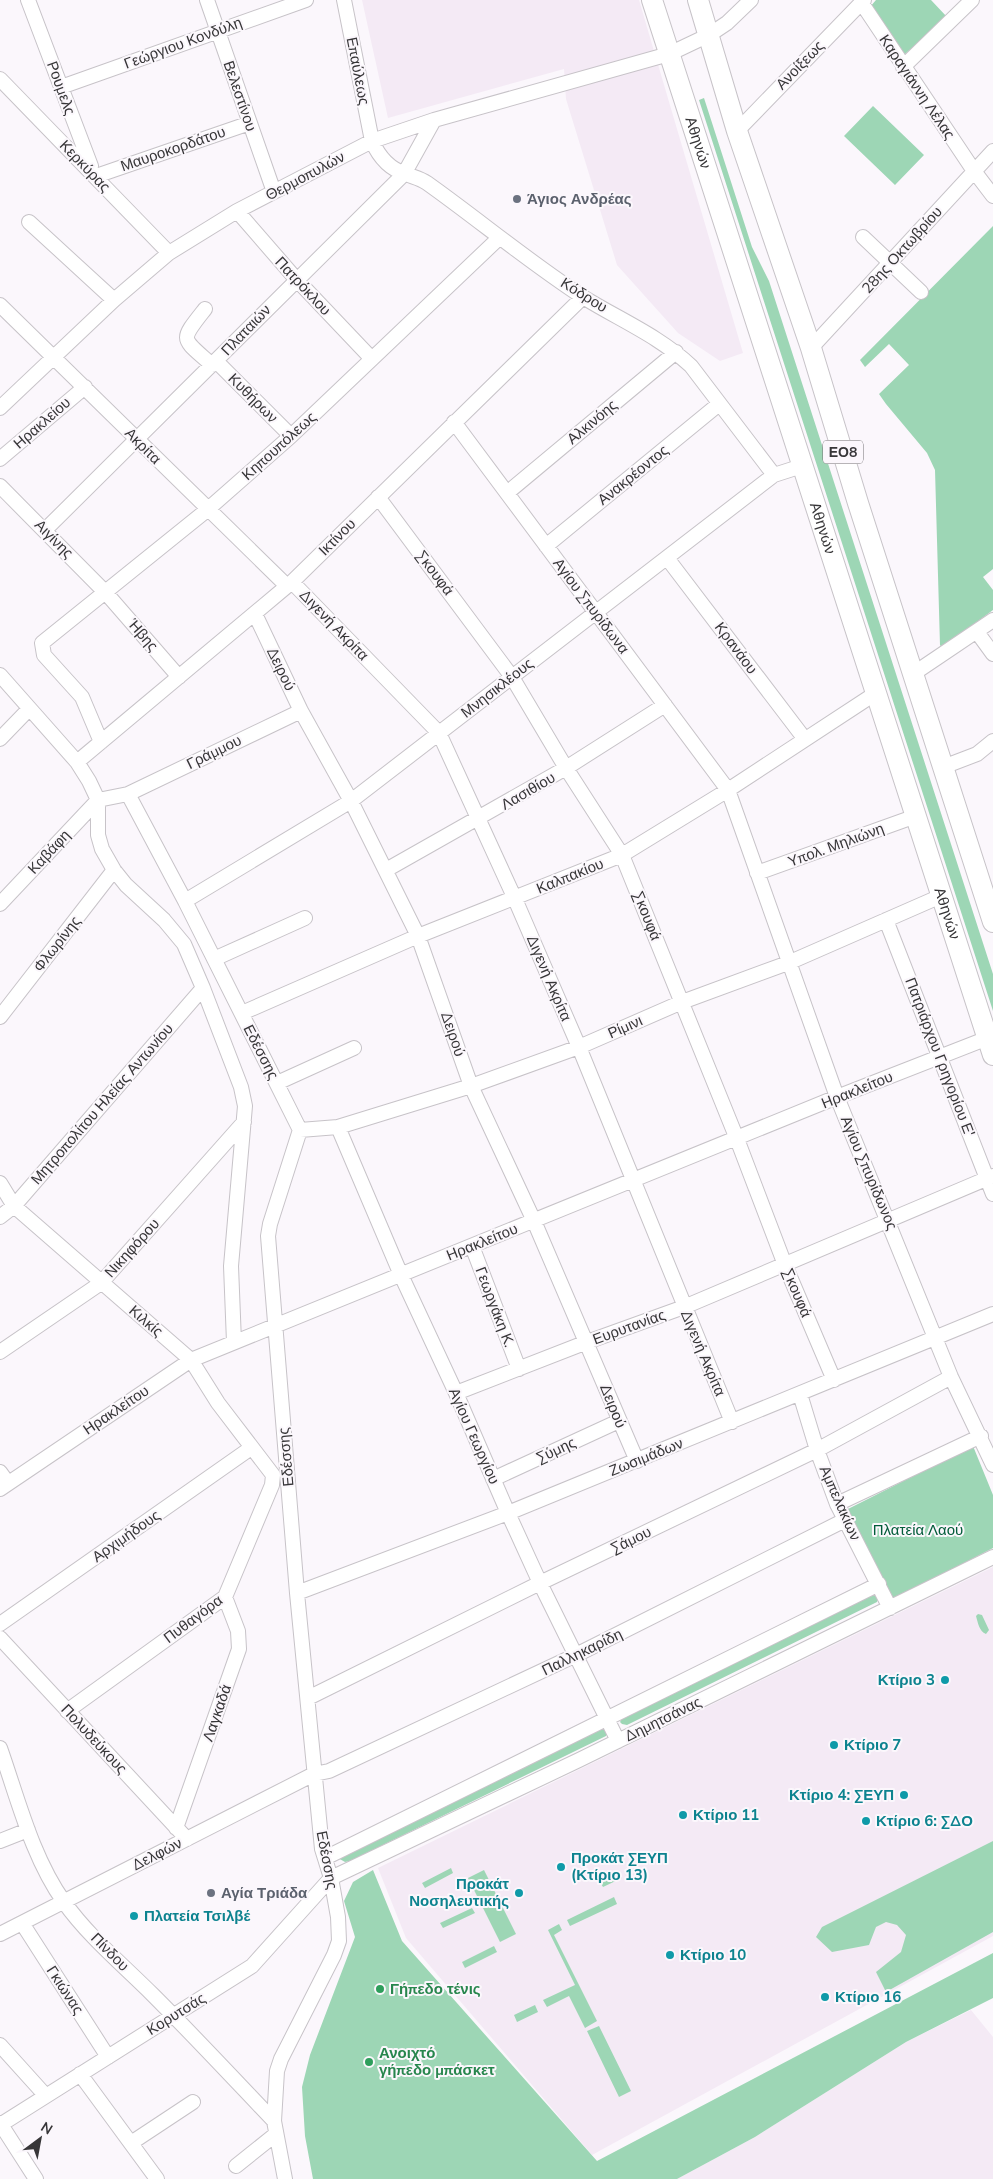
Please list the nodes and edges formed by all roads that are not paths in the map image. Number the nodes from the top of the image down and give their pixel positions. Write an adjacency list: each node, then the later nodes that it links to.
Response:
1 (28, 0): 15 (street, Ρουμελς)
2 (207, 0): 10 (street, Βελεστίνου)
3 (306, 0): 10 (street, Γεώργιου Κονδύλη)
4 (344, 0): 19 (street, Επαύλεως)
5 (652, 0): 12 (highway, Αθηνών / ΕΟ8)
6 (698, 0): 11 (highway, ΕΟ8)
7 (752, 0): 11 (street, Θερμοπυλών)
8 (972, 0): 13 (street)
9 (862, 1): 13 (street, Καραγιάννη Λέλας); 18 (street, Ανοίξεως)
10 (217, 30): 15 (street, Γεώργιου Κονδύλη); 17 (street, Βελεστίνου)
11 (709, 34): 12 (street, Θερμοπυλών); 18 (highway, ΕΟ8)
12 (669, 54): 16 (street, Θερμοπυλών); 50 (highway, Αθηνών / ΕΟ8)
13 (904, 67): 21 (street, Καραγιάννη Λέλας)
14 (0, 79): 23 (street, Κερκύρας)
15 (61, 88): 23 (street, Ρουμελς)
16 (434, 120): 19 (street, Θερμοπυλών); 22 (street, Πλαταιών)
17 (250, 122): 23 (street, Μαυροκορδάτου); 24 (street, Βελεστίνου)
18 (737, 131): 38 (highway, ΕΟ8)
19 (372, 141): 22 (street, Κόδρου); 24 (street, Θερμοπυλών)
20 (993, 151): 21 (street, 28ης Οκτωβρίου)
21 (974, 171): 25 (street); 31 (street, 28ης Οκτωβρίου)
22 (404, 174): 29 (street, Κόδρου); 32 (street, Πλαταιών)
23 (96, 176): 30 (street, Κερκύρας)
24 (274, 192): 26 (street, Θερμοπυλών)
25 (993, 196)
26 (237, 211): 30 (street, Θερμοπυλών); 32 (street, Πατρόκλου)
27 (29, 222): 35 (street)
28 (863, 237): 31 (street)
29 (499, 238): 34 (street, Κόδρου); 41 (street, Κηπουπόλεως)
30 (169, 253): 35 (street, Θερμοπυλών)
31 (891, 264): 33 (street); 38 (street, 28ης Οκτωβρίου)
32 (296, 279): 41 (street, Πατρόκλου); 42 (street, Πλαταιών)
33 (921, 292)
34 (583, 297): 39 (street, Κόδρου); 46 (street, Ικτίνου)
35 (114, 300): 40 (street, Θερμοπυλών)
36 (0, 305): 40 (street, Ακρίτα)
37 (205, 309): 42 (street, Κυθήρων)
38 (811, 348): 66 (highway, ΕΟ8)
39 (676, 352): 44 (street, Κόδρου); 53 (street, Αλκινόης)
40 (53, 356): 43 (street, Ακρίτα); 45 (street, Θερμοπυλών)
41 (372, 359): 47 (street, Κηπουπόλεως)
42 (214, 363): 47 (street, Κυθήρων); 48 (street, Πλαταιών)
43 (84, 386): 48 (street, Ακρίτα); 49 (street, Ηρακλείου)
44 (719, 404): 51 (street, Κόδρου); 57 (street, Ανακρέοντος)
45 (0, 408)
46 (454, 422): 53 (street, Αγίου Σπυρίδωνα); 54 (street, Ικτίνου)
47 (291, 436): 55 (street, Κηπουπόλεως)
48 (137, 440): 55 (street, Ακρίτα); 56 (street, Πλαταιών)
49 (0, 459)
50 (802, 466): 51 (street, Μνησικλέους); 70 (highway, Αθηνών / ΕΟ8)
51 (774, 475): 58 (street, Μνησικλέους)
52 (0, 486): 56 (street, Αιγίνης)
53 (507, 493): 57 (street, Αγίου Σπυρίδωνα)
54 (378, 497): 59 (street, Ικτίνου); 69 (street, Σκουφά)
55 (207, 510): 59 (street, Ακρίτα); 60 (street, Κηπουπόλεως)
56 (45, 530): 60 (street, Αιγίνης)
57 (546, 546): 61 (street, Αγίου Σπυρίδωνα)
58 (667, 558): 61 (street, Μνησικλέους); 75 (street, Κρανάου)
59 (290, 584): 62 (street, Ικτίνου); 74 (street, Διγενή Ακρίτα)
60 (106, 593): 68 (street, Ήβης); 78 (street, Κηπουπόλεως)
61 (596, 612): 69 (street, Μνησικλέους); 71 (street, Αγίου Σπυρίδωνα)
62 (255, 614): 68 (street, Ικτίνου); 73 (street, Δειρού)
63 (993, 620): 64 (street)
64 (976, 632): 65 (street); 66 (street)
65 (993, 654)
66 (913, 674): 80 (highway, ΕΟ8)
67 (0, 675): 72 (street, Εδέσσης)
68 (180, 677): 78 (street, Ικτίνου)
69 (512, 677): 74 (street, Μνησικλέους); 81 (street, Σκουφά)
70 (876, 693): 75 (street, Καλπακίου); 86 (highway, Αθηνών / ΕΟ8)
71 (665, 705): 81 (street, Λασιθίου); 82 (street, Αγίου Σπυρίδωνα)
72 (29, 709): 76 (street); 79 (street, Εδέσσης)
73 (301, 710): 83 (street, Γράμμου); 85 (street, Δειρού)
74 (439, 733): 85 (street, Μνησικλέους); 87 (street, Διγενή Ακρίτα)
75 (804, 738): 82 (street, Καλπακίου)
76 (0, 739)
77 (993, 741): 80 (street)
78 (100, 742): 79 (street, Ικτίνου)
79 (77, 762): 84 (street, Εδέσσης)
80 (943, 767): 92 (highway, ΕΟ8)
81 (566, 768): 87 (street, Λασιθίου); 88 (street, Σκουφά)
82 (728, 790): 88 (street, Καλπακίου); 91 (street, Αγίου Σπυρίδωνος)
83 (128, 794): 84 (street); 95 (street, Εδέσσης)
84 (98, 800): 89 (street, Εδέσσης); 96 (street, Καβάφη)
85 (351, 801): 90 (street, Δειρού); 95 (street, Μνησικλέους)
86 (916, 816): 91 (street, Υπολ. Μηλιώνη); 93 (highway, Αθηνών / ΕΟ8)
87 (478, 819): 90 (street, Λασιθίου); 94 (street, Διγενή Ακρίτα)
88 (622, 854): 94 (street, Καλπακίου); 104 (street, Σκουφά)
89 (114, 870): 103 (street, Εδέσσης); 106 (street, Φλωρίνης)
90 (386, 870): 100 (street, Δειρού)
91 (757, 873): 102 (street, Αγίου Σπυρίδωνος)
92 (987, 884): 99 (highway, ΕΟ8)
93 (941, 896): 98 (street, Ρίμινι); 107 (highway, Αθηνών / ΕΟ8)
94 (515, 899): 100 (street, Καλπακίου); 108 (street, Διγενή Ακρίτα)
95 (185, 901): 101 (street, Εδέσσης)
96 (0, 904)
97 (305, 918): 101 (street)
98 (886, 920): 102 (street, Ρίμινι); 110 (street, Πατριάρχου Γρηγορίου Ε')
99 (993, 922)
100 (418, 936): 105 (street, Καλπακίου); 112 (street, Δειρού)
101 (214, 959): 105 (street, Εδέσσης)
102 (788, 963): 104 (street, Ρίμινι); 113 (street, Αγίου Σπυρίδωνος)
103 (203, 988): 114 (street, Εδέσσης); 122 (street, Μητροπολίτου Ηλείας Αντωνίου)
104 (682, 1002): 108 (street, Ρίμινι); 117 (street, Σκουφά)
105 (242, 1013): 111 (street, Εδέσσης)
106 (0, 1018)
107 (991, 1043): 110 (street, Ηρακλείτου)
108 (579, 1047): 112 (street, Ρίμινι); 119 (street, Διγενή Ακρίτα)
109 (354, 1048): 111 (street)
110 (940, 1056): 113 (street, Ηρακλείτου); 118 (street, Πατριάρχου Γρηγορίου Ε')
111 (277, 1083): 116 (street, Εδέσσης)
112 (471, 1086): 115 (street, Ρίμινι); 124 (street, Δειρού)
113 (837, 1097): 117 (street, Ηρακλείτου); 125 (street, Αγίου Σπυρίδωνος)
114 (244, 1122): 129 (street, Νικηφόρου); 134 (street, Εδέσσης)
115 (338, 1127): 116 (street, Ρίμινι); 128 (street, Αγίου Γεωργίου)
116 (300, 1130): 132 (street, Εδέσσης)
117 (737, 1139): 119 (street, Ηρακλείτου); 127 (street, Σκουφά)
118 (990, 1177): 121 (street, Πατριάρχου Γρηγορίου Ε'); 125 (street, Ευρυτανίας)
119 (634, 1180): 124 (street, Ηρακλείτου); 130 (street, Διγενή Ακρίτα)
120 (0, 1183): 122 (street, Κιλκίς)
121 (993, 1194)
122 (14, 1206): 123 (street, Μητροπολίτου Ηλείας Αντωνίου); 129 (street, Κιλκίς)
123 (0, 1217)
124 (534, 1221): 126 (street, Ηρακλείτου); 135 (street, Δειρού)
125 (889, 1221): 127 (street, Ευρυτανίας); 133 (street, Αγίου Σπυρίδωνος)
126 (472, 1246): 128 (street, Ηρακλείτου); 138 (street, Γεωργάκη Κ.)
127 (786, 1266): 130 (street, Ευρυτανίας); 140 (street, Σκουφά)
128 (401, 1275): 132 (street, Ηρακλείτου); 141 (street, Αγίου Γεωργίου)
129 (102, 1282): 136 (street, Νικηφόρου); 137 (street, Κιλκίς)
130 (684, 1307): 135 (street, Ευρυτανίας); 144 (street, Διγενή Ακρίτα)
131 (993, 1314): 133 (street, Ζωσιμάδων)
132 (276, 1325): 134 (street, Ηρακλείτου); 153 (street, Εδέσσης)
133 (936, 1338): 139 (street, Αγίου Σπυρίδωνος); 140 (street, Ζωσιμάδων)
134 (234, 1342): 137 (street, Ηρακλείτου)
135 (587, 1342): 138 (street, Ευρυτανίας); 143 (street, Δειρού)
136 (0, 1352)
137 (191, 1360): 146 (street, Κιλκίς); 152 (street, Ηρακλείτου)
138 (519, 1369): 141 (street, Ευρυτανίας)
139 (951, 1377): 145 (street, Αγίου Σπυρίδωνος); 147 (street, Σάμου)
140 (834, 1380): 142 (street, Ζωσιμάδων)
141 (456, 1393): 151 (street, Αγίου Γεωργίου)
142 (800, 1394): 144 (street, Ζωσιμάδων); 147 (street, Αμπελακίων)
143 (619, 1421): 148 (street, Δειρού); 151 (street, Σύμης)
144 (732, 1422): 148 (street, Ζωσιμάδων)
145 (981, 1436): 149 (street, Αγίου Σπυρίδωνος); 154 (street)
146 (251, 1448): 150 (street, Κιλκίς); 163 (street, Αρχιμήδους)
147 (817, 1450): 154 (street, Αμπελακίων); 158 (street, Σάμου)
148 (637, 1461): 155 (street, Ζωσιμάδων)
149 (993, 1465)
150 (273, 1476): 153 (street); 161 (street, Πυθαγόρα)
151 (493, 1479): 155 (street, Αγίου Γεωργίου)
152 (3, 1481)
153 (288, 1481): 160 (street, Εδέσσης)
154 (837, 1504): 156 (street, Αμπελακίων)
155 (508, 1513): 158 (street, Αγίου Γεωργίου); 160 (street, Ζωσιμάδων)
156 (846, 1520): 159 (street, Αμπελακίων); 165 (street, Παλληκαρίδη)
157 (993, 1557): 162 (street, Δημητσάνας)
158 (540, 1583): 165 (street, Αγίου Γεωργίου); 166 (street, Σάμου)
159 (879, 1584): 162 (street, Αμπελακίων); 168 (street, Δημητσάνας)
160 (296, 1593): 166 (street, Εδέσσης)
161 (225, 1597): 167 (street, Πυθαγόρα); 172 (street, Λαγκαδά)
162 (890, 1608): 169 (street, Δημητσάνας)
163 (0, 1624)
164 (0, 1638): 167 (street, Πολυδεύκους)
165 (576, 1656): 168 (street, Αγίου Γεωργίου); 171 (street, Παλληκαρίδη)
166 (308, 1698): 171 (street, Εδέσσης)
167 (68, 1711): 172 (street, Πολυδεύκους)
168 (608, 1719): 169 (street, Αγίου Γεωργίου); 176 (street, Δημητσάνας)
169 (618, 1741): 177 (street, Δημητσάνας)
170 (0, 1748): 173 (street, Πίνδου)
171 (314, 1774): 174 (street, Δελφών); 176 (street, Εδέσσης)
172 (176, 1828): 174 (street, Πολυδεύκους)
173 (28, 1830): 175 (street); 178 (street, Πίνδου)
174 (187, 1839): 178 (street, Δελφών)
175 (0, 1840)
176 (325, 1858): 177 (street, Εδέσσης)
177 (331, 1878): 181 (street, Κορυτσάς); 188 (street, Εδέσσης)
178 (64, 1901): 179 (street, Δελφών); 181 (street, Πίνδου)
179 (22, 1923): 180 (street, Δελφών); 183 (street, Γκιώνας)
180 (0, 1934)
181 (173, 2016): 183 (street, Κορυτσάς); 188 (street, Πίνδου)
182 (0, 2045): 185 (street)
183 (108, 2057): 184 (street, Κορυτσάς)
184 (80, 2074): 185 (street, Κορυτσάς); 189 (street)
185 (46, 2096): 187 (street, Κορυτσάς)
186 (193, 2102): 189 (street)
187 (0, 2124): 191 (street)
188 (275, 2128): 190 (street); 193 (street, Εδέσσης)
189 (131, 2143): 192 (street)
190 (236, 2166)
191 (36, 2179)
192 (157, 2179)
193 (285, 2179)

